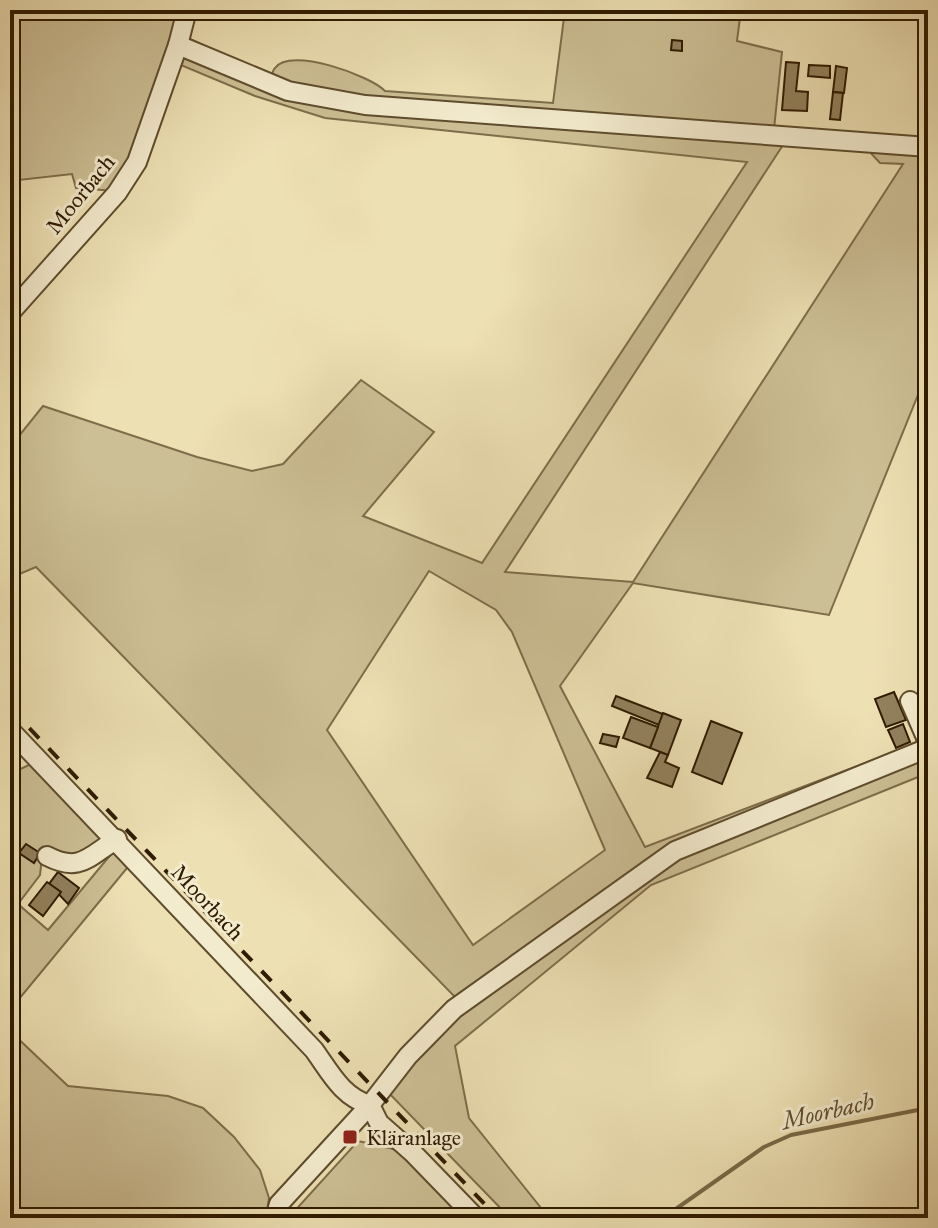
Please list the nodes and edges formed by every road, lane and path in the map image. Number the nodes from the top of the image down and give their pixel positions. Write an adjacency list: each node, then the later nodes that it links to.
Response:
1 (187, 10): 2 (street, Moorbach)
2 (178, 45): 3 (street); 4 (street, Moorbach)
3 (928, 147)
4 (10, 313)
5 (910, 701): 7 (street)
6 (10, 730): 8 (street, Moorbach)
7 (928, 745): 10 (street)
8 (117, 839): 9 (street); 10 (street, Moorbach)
9 (47, 856)
10 (370, 1105): 11 (street); 12 (street, Moorbach)
11 (275, 1218)
12 (476, 1218)

